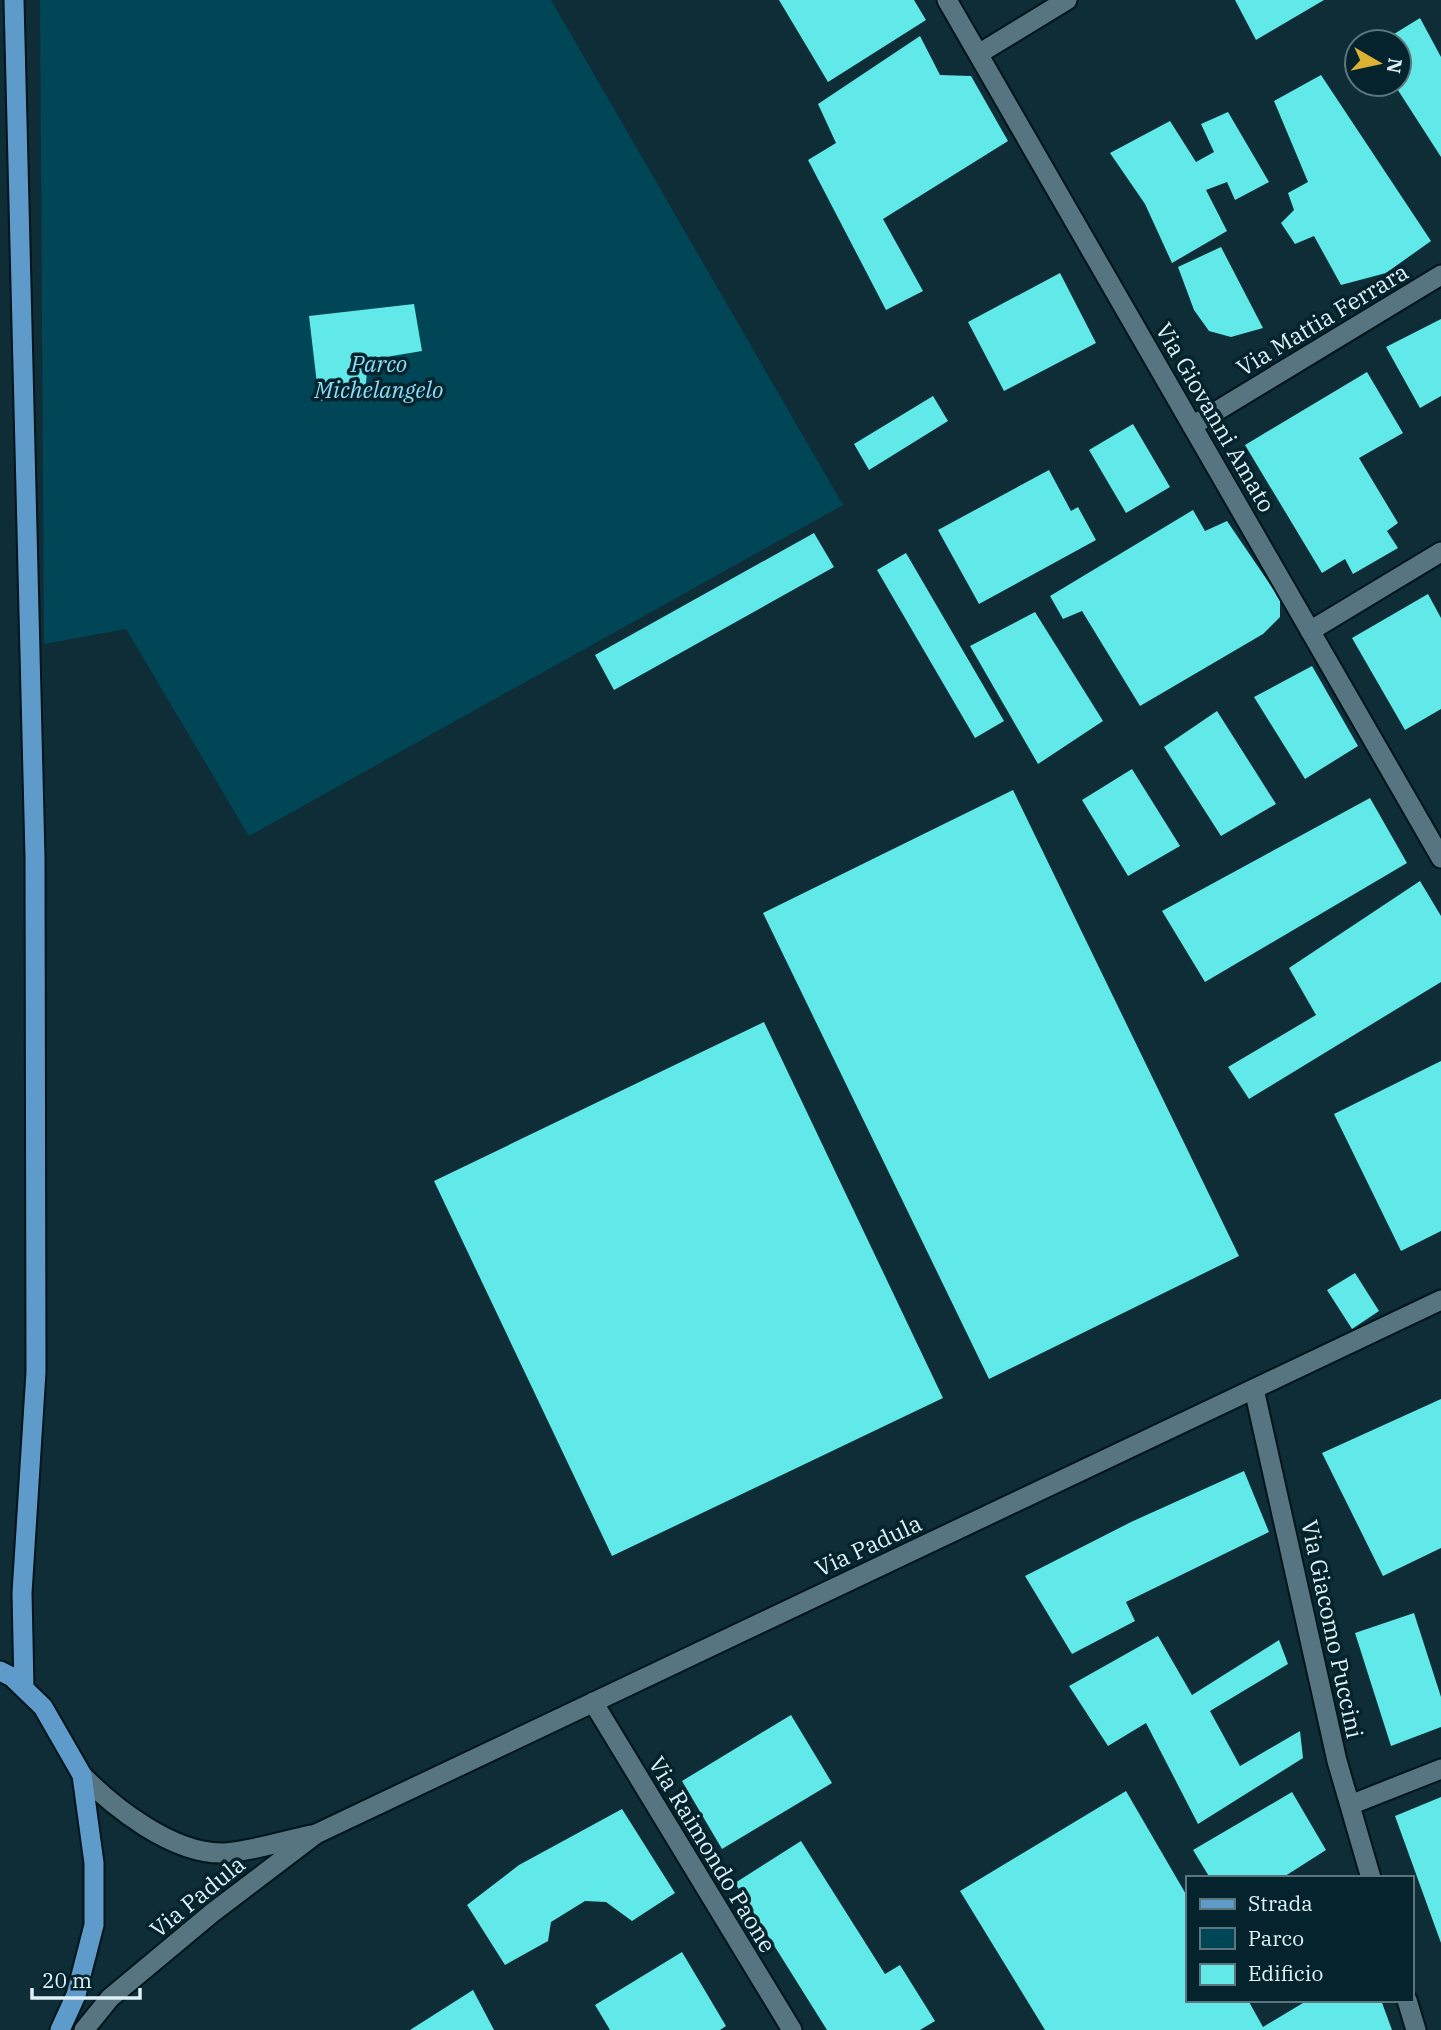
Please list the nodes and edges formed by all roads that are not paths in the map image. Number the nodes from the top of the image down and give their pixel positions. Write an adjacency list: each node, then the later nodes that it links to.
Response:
1 (14, 0): 13 (main road)
2 (947, 0): 4 (street, Via Giovanni Amato)
3 (1067, 0): 4 (street)
4 (980, 52): 6 (street, Via Giovanni Amato)
5 (1441, 275): 6 (street, Via Mattia Ferrara)
6 (1192, 426): 8 (street, Via Giovanni Amato)
7 (1441, 552): 8 (street)
8 (1310, 631): 9 (street, Via Giovanni Amato)
9 (1441, 858)
10 (1441, 1300): 11 (street, Via Padula)
11 (1254, 1389): 14 (street, Via Padula); 17 (street, Via Giacomo Puccini)
12 (0, 1671): 13 (main road)
13 (24, 1688): 16 (main road)
14 (593, 1703): 18 (street, Via Padula); 23 (street, Via Raimondo Paone)
15 (1441, 1769): 17 (street)
16 (82, 1775): 18 (street, Via Padula); 21 (main road)
17 (1350, 1805): 19 (street, Via Giacomo Puccini)
18 (316, 1834): 22 (street, Via Padula)
19 (1370, 1876)
20 (1408, 2002): 24 (street)
21 (61, 2030)
22 (84, 2030)
23 (792, 2030)
24 (1416, 2030)

